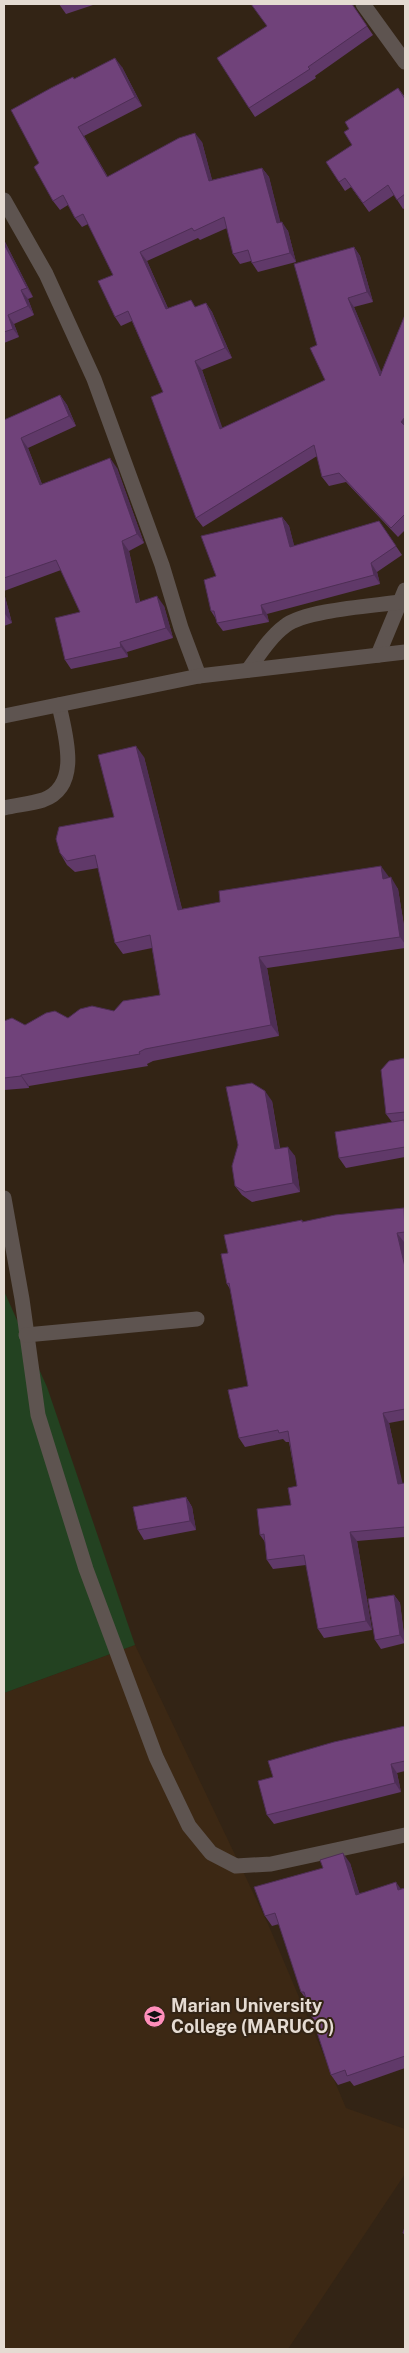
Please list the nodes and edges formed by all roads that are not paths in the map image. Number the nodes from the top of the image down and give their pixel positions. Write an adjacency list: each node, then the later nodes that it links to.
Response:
1 (363, 4): 2 (street)
2 (405, 62)
3 (4, 200): 8 (street)
4 (403, 596): 6 (street); 7 (street)
5 (405, 652): 6 (street)
6 (378, 655): 7 (street)
7 (248, 670): 8 (street)
8 (199, 676): 9 (street)
9 (59, 705): 10 (street); 11 (street)
10 (4, 716)
11 (4, 808)
12 (4, 1198): 14 (street)
13 (197, 1319): 14 (street)
14 (26, 1335): 15 (street)
15 (405, 1835)

